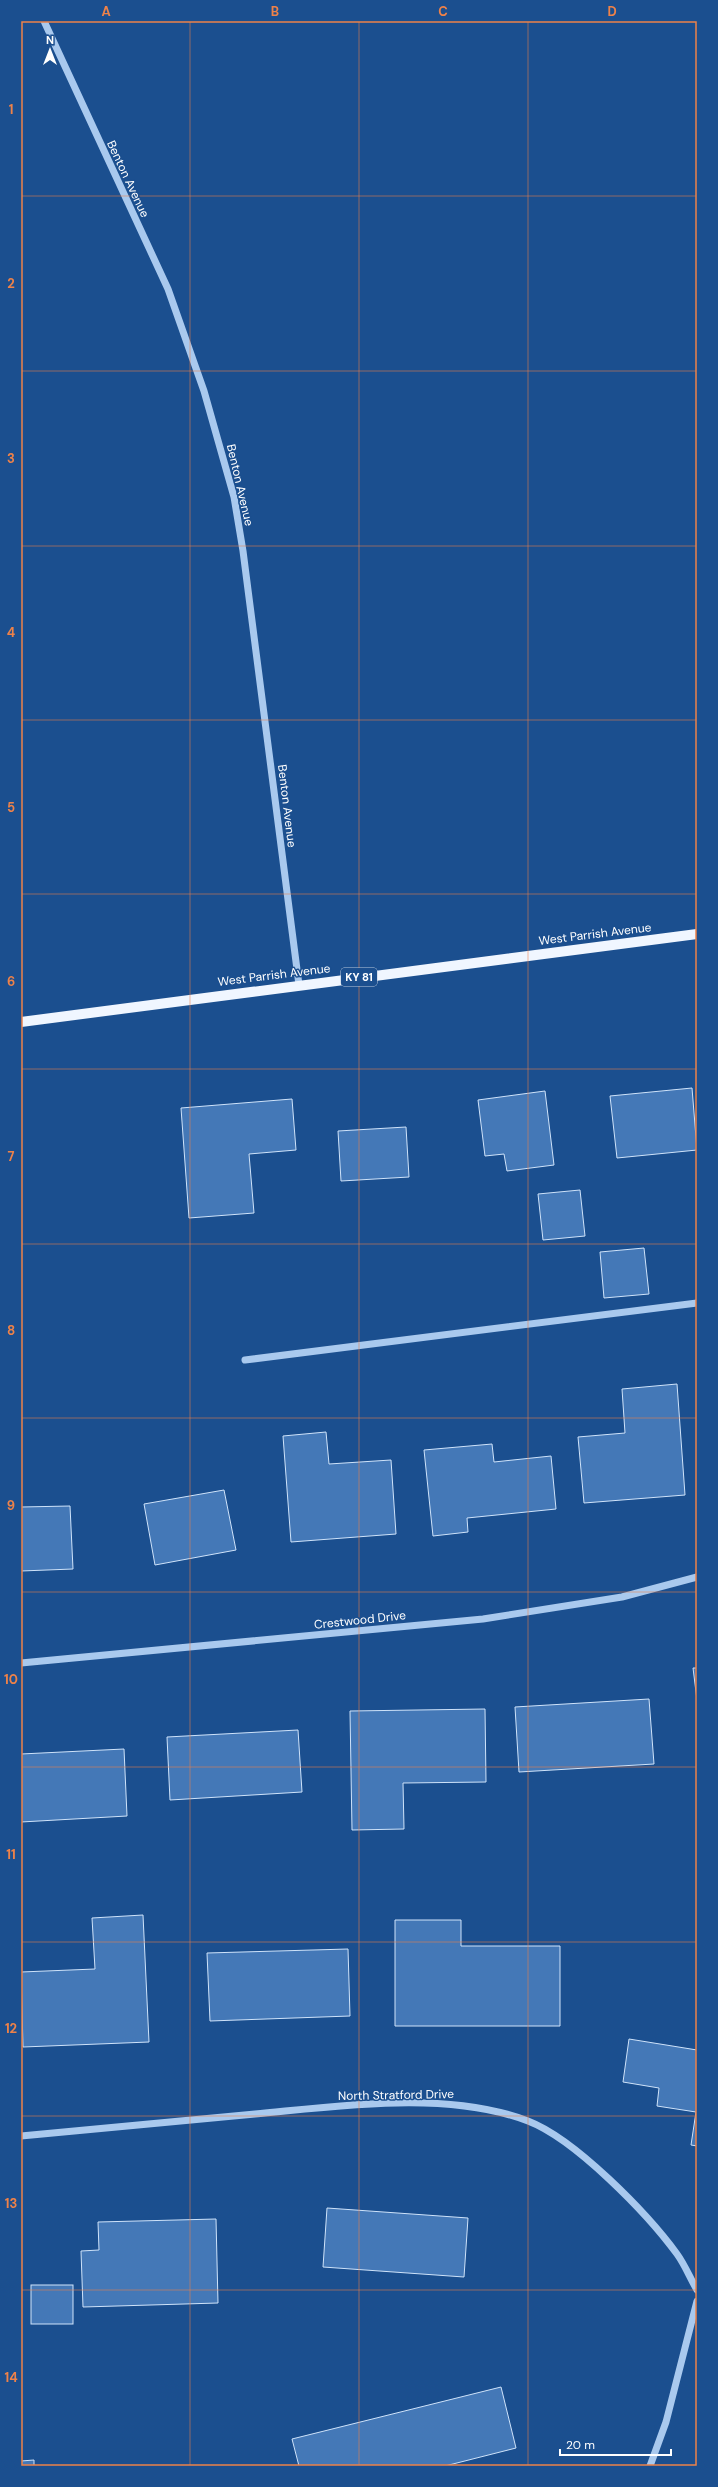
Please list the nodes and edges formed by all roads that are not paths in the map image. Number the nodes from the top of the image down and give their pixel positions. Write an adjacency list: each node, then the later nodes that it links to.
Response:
1 (44, 21): 3 (street, Benton Avenue)
2 (697, 934): 3 (main road, West Parrish Avenue / KY 81)
3 (298, 985): 4 (main road, West Parrish Avenue / KY 81)
4 (21, 1022)
5 (697, 1303): 6 (street)
6 (245, 1360)
7 (697, 1577): 8 (street, Crestwood Drive)
8 (21, 1663)
9 (21, 2136): 10 (street, North Stratford Drive)
10 (697, 2290)
11 (697, 2301): 12 (street)
12 (650, 2466)

